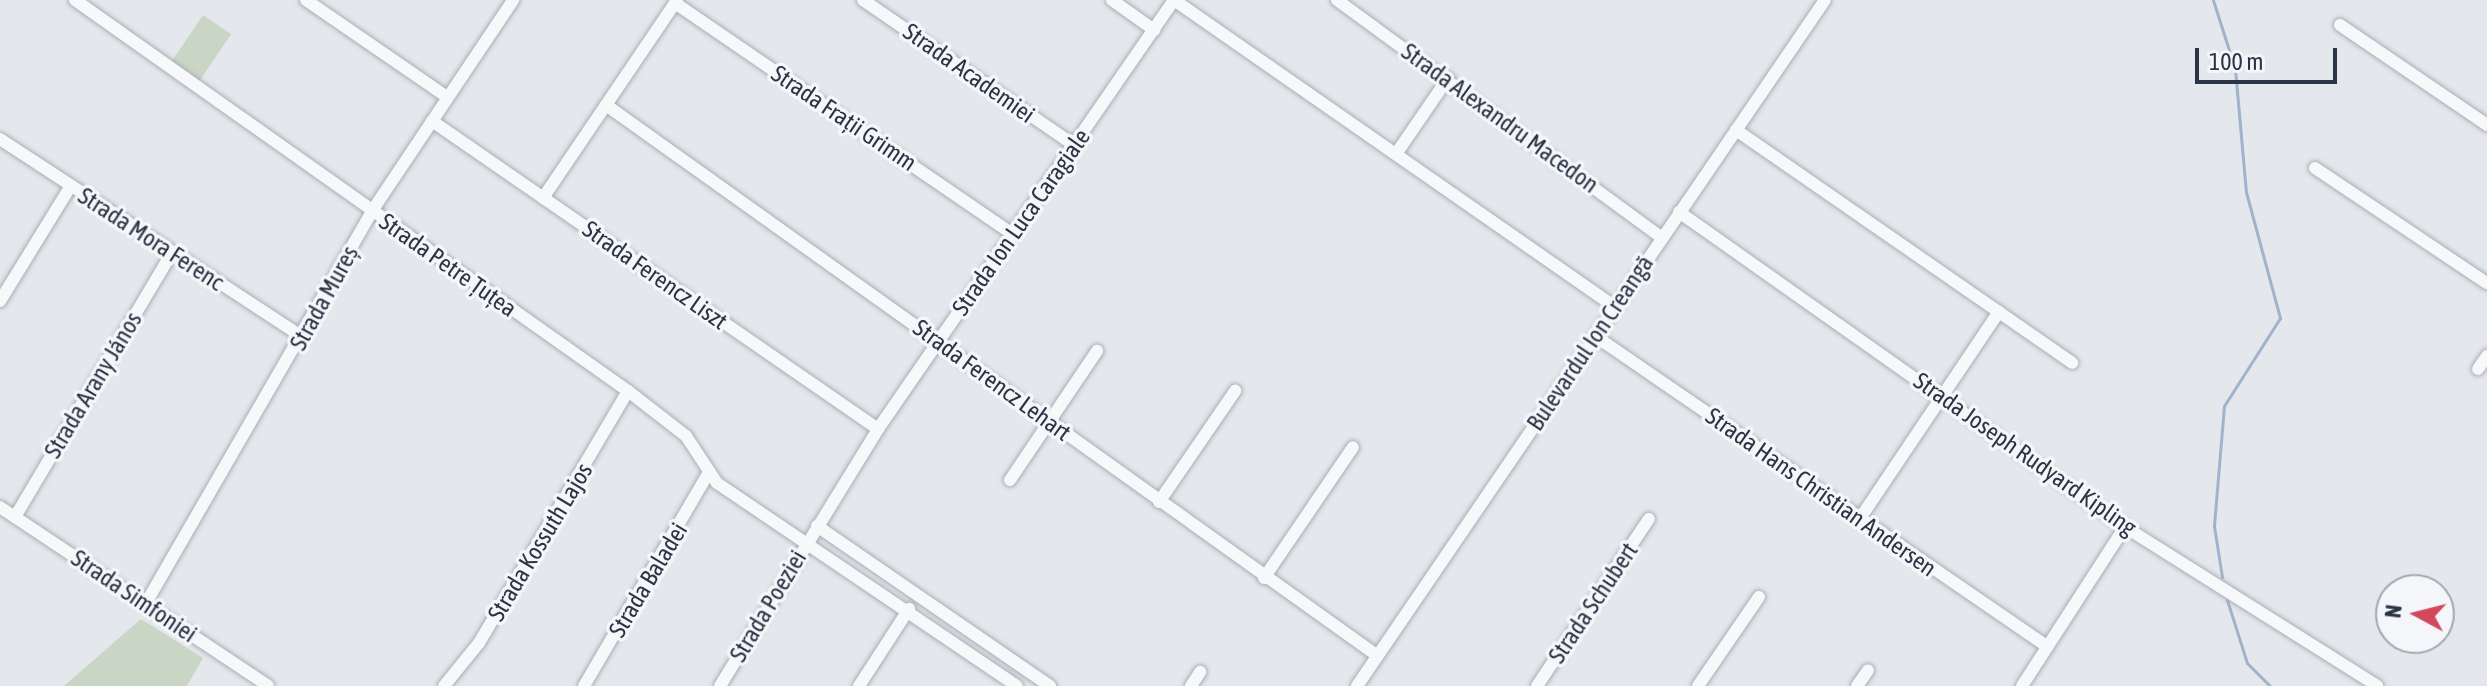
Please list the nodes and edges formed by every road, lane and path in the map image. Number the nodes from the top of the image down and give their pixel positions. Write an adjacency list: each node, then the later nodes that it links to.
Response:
1 (75, 0): 25 (street, Strada Petre Țuțea)
2 (306, 0): 14 (street)
3 (513, 0): 14 (street, Strada Mureș)
4 (863, 0): 20 (street, Strada Academiei)
5 (1112, 0): 12 (street)
6 (1174, 0): 12 (street, Strada Ion Luca Caragiale); 21 (street)
7 (1337, 0): 13 (street, Strada Alexandru Macedon)
8 (1805, 0): 10 (street)
9 (676, 1): 15 (street); 27 (street, Strada Frații Grimm)
10 (1822, 4): 18 (street, Bulevardul Ion Creangă)
11 (2340, 25): 17 (street)
12 (1154, 30): 20 (street, Strada Ion Luca Caragiale)
13 (1448, 78): 21 (street); 28 (street, Strada Alexandru Macedon)
14 (447, 97): 16 (street, Strada Mureș)
15 (606, 105): 24 (street); 36 (street, Strada Ferencz Lehart)
16 (432, 121): 24 (street, Strada Ferencz Liszt); 25 (street, Strada Mureș)
17 (2487, 125)
18 (1736, 130): 26 (street, Bulevardul Ion Creangă); 33 (street)
19 (0, 139): 23 (street, Strada Mora Ferenc)
20 (1074, 145): 27 (street, Strada Ion Luca Caragiale)
21 (1396, 154): 32 (street)
22 (2315, 168): 30 (street)
23 (70, 187): 29 (street, Strada Mora Ferenc); 31 (street)
24 (543, 198): 45 (street, Strada Ferencz Liszt)
25 (372, 211): 35 (street, Strada Mureș); 41 (street, Strada Petre Țuțea)
26 (1679, 212): 28 (street, Bulevardul Ion Creangă); 43 (street, Strada Joseph Rudyard Kipling)
27 (1012, 234): 36 (street, Strada Ion Luca Caragiale)
28 (1662, 238): 32 (street, Bulevardul Ion Creangă)
29 (172, 253): 35 (street, Strada Mora Ferenc); 51 (street, Strada Arany János)
30 (2487, 283)
31 (0, 301)
32 (1615, 307): 34 (street, Bulevardul Ion Creangă)
33 (1999, 312): 39 (street); 43 (street)
34 (1595, 336): 53 (street, Strada Hans Christian Andersen); 63 (street, Bulevardul Ion Creangă)
35 (303, 337): 60 (street, Strada Mureș)
36 (939, 340): 44 (street, Strada Ferencz Lehart); 45 (street, Strada Ion Luca Caragiale)
37 (1097, 351): 44 (street)
38 (2487, 356): 40 (street)
39 (2072, 363)
40 (2478, 369)
41 (628, 391): 47 (street, Strada Petre Țuțea); 67 (street, Strada Kossuth Lajos)
42 (1235, 391): 49 (street)
43 (1943, 395): 53 (street); 55 (street, Strada Joseph Rudyard Kipling)
44 (1049, 422): 48 (street); 49 (street, Strada Ferencz Lehart)
45 (878, 429): 54 (street, Strada Ion Luca Caragiale)
46 (1353, 447): 57 (street)
47 (709, 472): 56 (street, Strada Petre Țuțea); 68 (street, Strada Baladei)
48 (1010, 480)
49 (1159, 502): 57 (street, Strada Ferencz Lehart)
50 (0, 507): 51 (street, Strada Simfoniei)
51 (15, 517): 60 (street, Strada Simfoniei)
52 (1649, 519): 75 (street, Strada Schubert)
53 (1859, 520): 62 (street, Strada Hans Christian Andersen)
54 (817, 526): 56 (street, Strada Poeziei); 59 (street)
55 (2125, 527): 62 (street); 79 (street, Strada Joseph Rudyard Kipling)
56 (807, 542): 61 (street, Strada Petre Țuțea); 69 (street, Strada Poeziei)
57 (1264, 578): 63 (street, Strada Ferencz Lehart)
58 (1759, 597): 76 (street)
59 (928, 602): 61 (street); 72 (street)
60 (146, 603): 66 (street, Strada Simfoniei)
61 (914, 612): 70 (street); 71 (street, Strada Petre Țuțea)
62 (2048, 647): 78 (street)
63 (1378, 656): 74 (street, Bulevardul Ion Creangă)
64 (1868, 670): 77 (street)
65 (1200, 672): 73 (street)
66 (268, 686)
67 (444, 686)
68 (584, 686)
69 (720, 686)
70 (859, 686)
71 (1017, 686)
72 (1050, 686)
73 (1191, 686)
74 (1357, 686)
75 (1537, 686)
76 (1698, 686)
77 (1857, 686)
78 (2022, 686)
79 (2377, 686)

